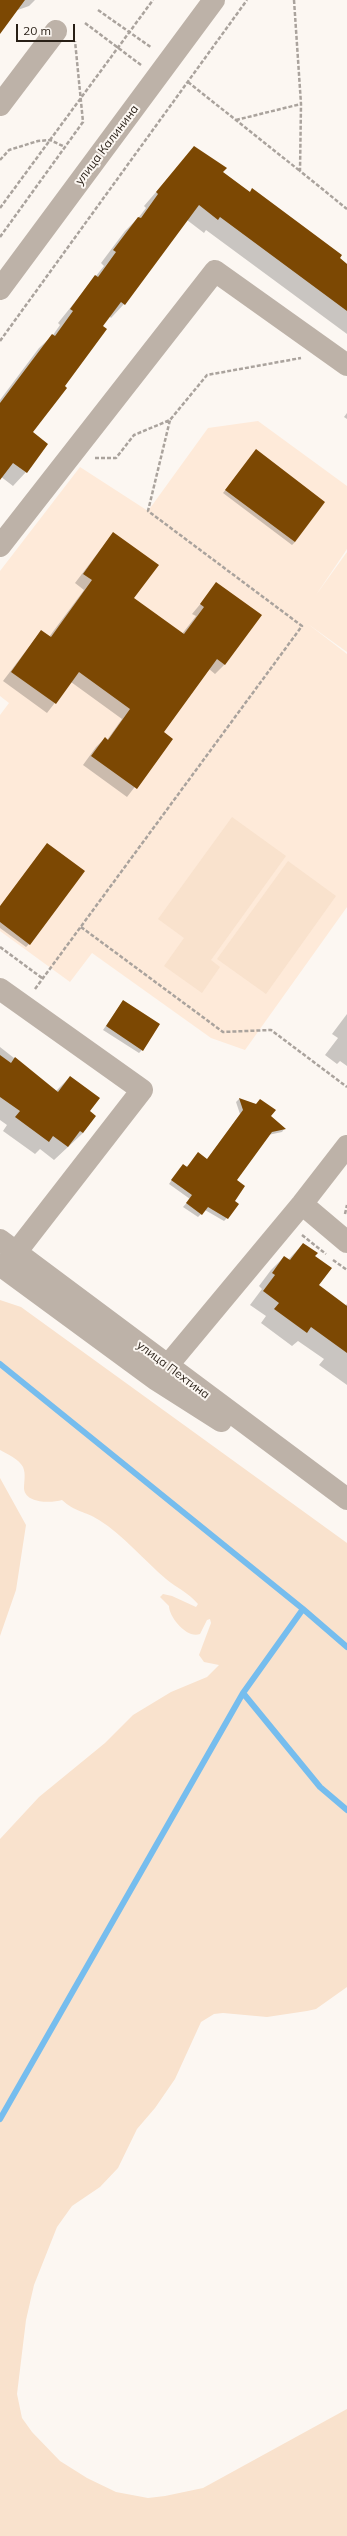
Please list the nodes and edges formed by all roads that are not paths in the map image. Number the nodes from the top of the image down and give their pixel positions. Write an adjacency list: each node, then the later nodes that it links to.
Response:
1 (214, 0): 4 (street, улица Калинина)
2 (56, 31): 3 (street)
3 (0, 105)
4 (0, 289)
5 (347, 365): 6 (street)
6 (0, 546)
7 (0, 989): 11 (street)
8 (347, 1146): 9 (street)
9 (302, 1204): 10 (street); 12 (street)
10 (347, 1242)
11 (5, 1256): 12 (street, улица Пехтина)
12 (161, 1372): 13 (street, улица Пехтина); 14 (street, улица Пехтина)
13 (347, 1498)
14 (347, 1503)

